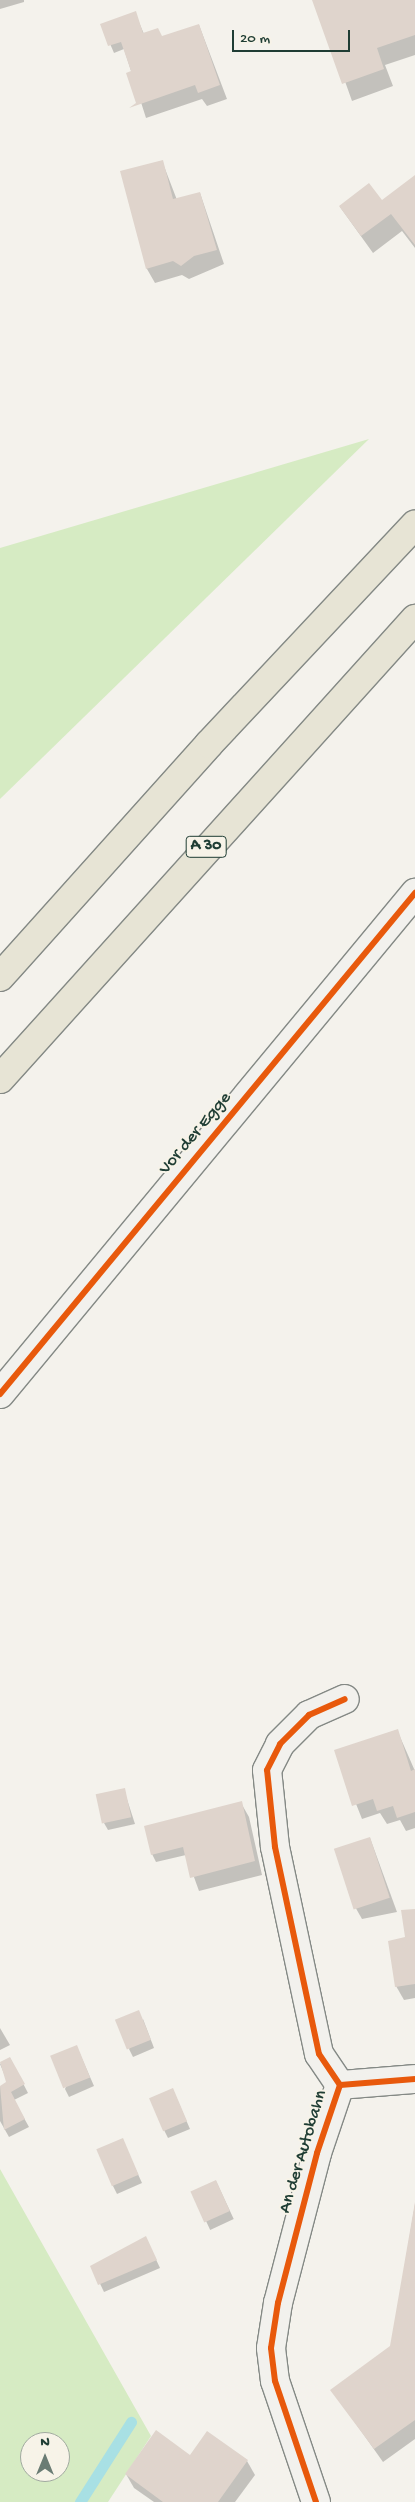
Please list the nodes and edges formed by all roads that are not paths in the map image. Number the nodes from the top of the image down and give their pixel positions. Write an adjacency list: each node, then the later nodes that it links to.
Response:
1 (415, 525): 4 (highway)
2 (415, 619): 5 (highway, A 30)
3 (415, 894): 6 (street, Vor der Egge)
4 (0, 977)
5 (0, 1079)
6 (0, 1394)
7 (345, 1699): 9 (street, An der Autobahn)
8 (415, 2079): 9 (street)
9 (340, 2085): 10 (street, An der Autobahn)
10 (316, 2502)

